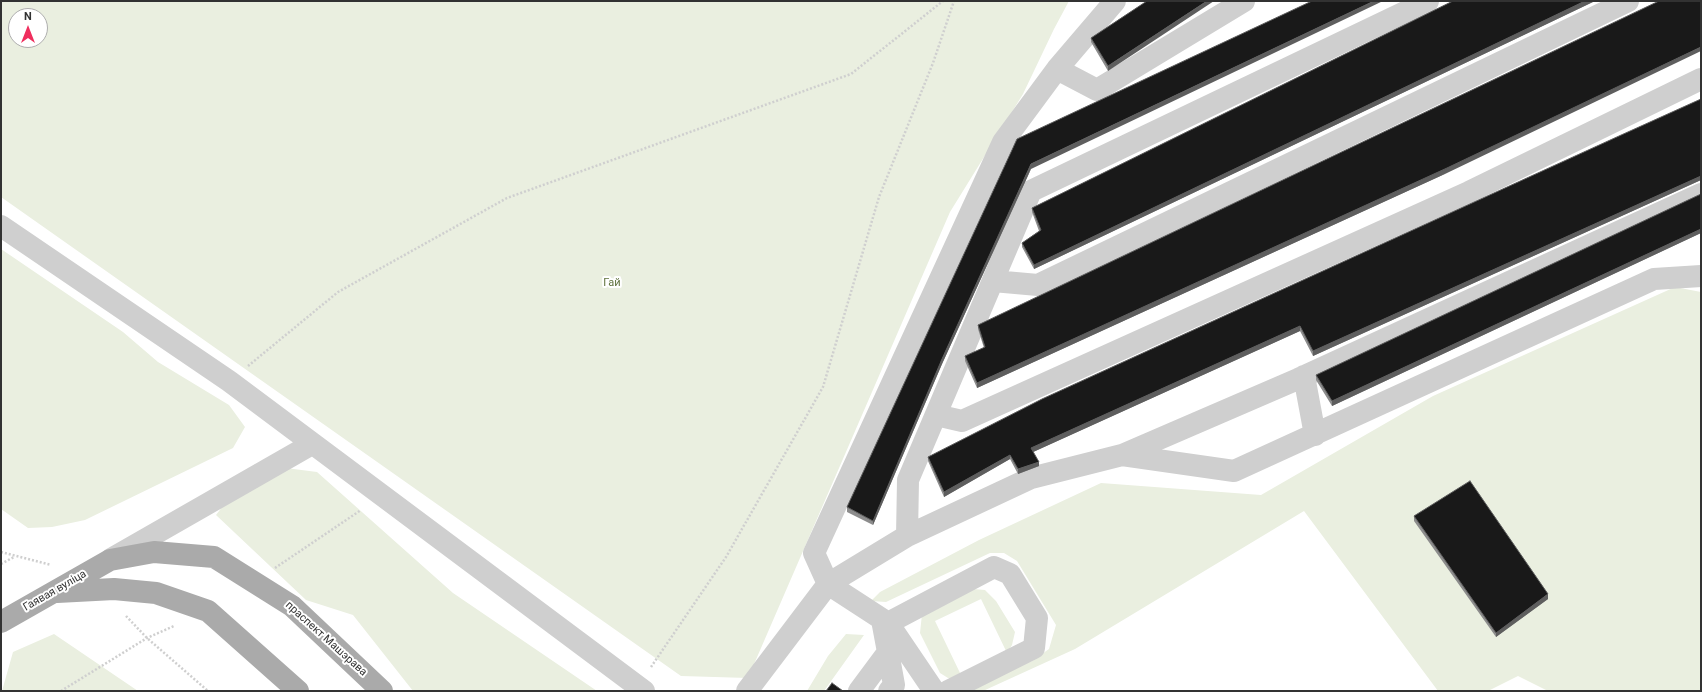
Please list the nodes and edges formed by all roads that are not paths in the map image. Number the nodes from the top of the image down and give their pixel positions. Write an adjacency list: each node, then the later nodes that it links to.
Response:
1 (1115, 1): 5 (street)
2 (1244, 1): 5 (street)
3 (1428, 1): 10 (street)
4 (1628, 1): 10 (street)
5 (1057, 69): 18 (street)
6 (1701, 79): 12 (street)
7 (1701, 194): 11 (street)
8 (1, 226): 14 (street)
9 (1701, 276): 13 (street)
10 (993, 281): 12 (street)
11 (1304, 376): 13 (street); 15 (street)
12 (936, 415): 16 (street)
13 (1315, 434): 15 (street)
14 (312, 444): 17 (street); 23 (street)
15 (1122, 455): 16 (street)
16 (907, 536): 18 (street)
17 (110, 560): 19 (main road, Гаявая вуліца); 26 (main road, праспект Машэрава)
18 (828, 584): 20 (street); 27 (street)
19 (52, 592): 21 (main road, Гаявая вуліца); 25 (main road)
20 (885, 621): 22 (street); 29 (street); 30 (street)
21 (1, 622)
22 (888, 652): 24 (street); 28 (street)
23 (641, 689)
24 (893, 689)
25 (298, 691)
26 (382, 691)
27 (747, 691)
28 (859, 691)
29 (934, 691)
30 (948, 691)

